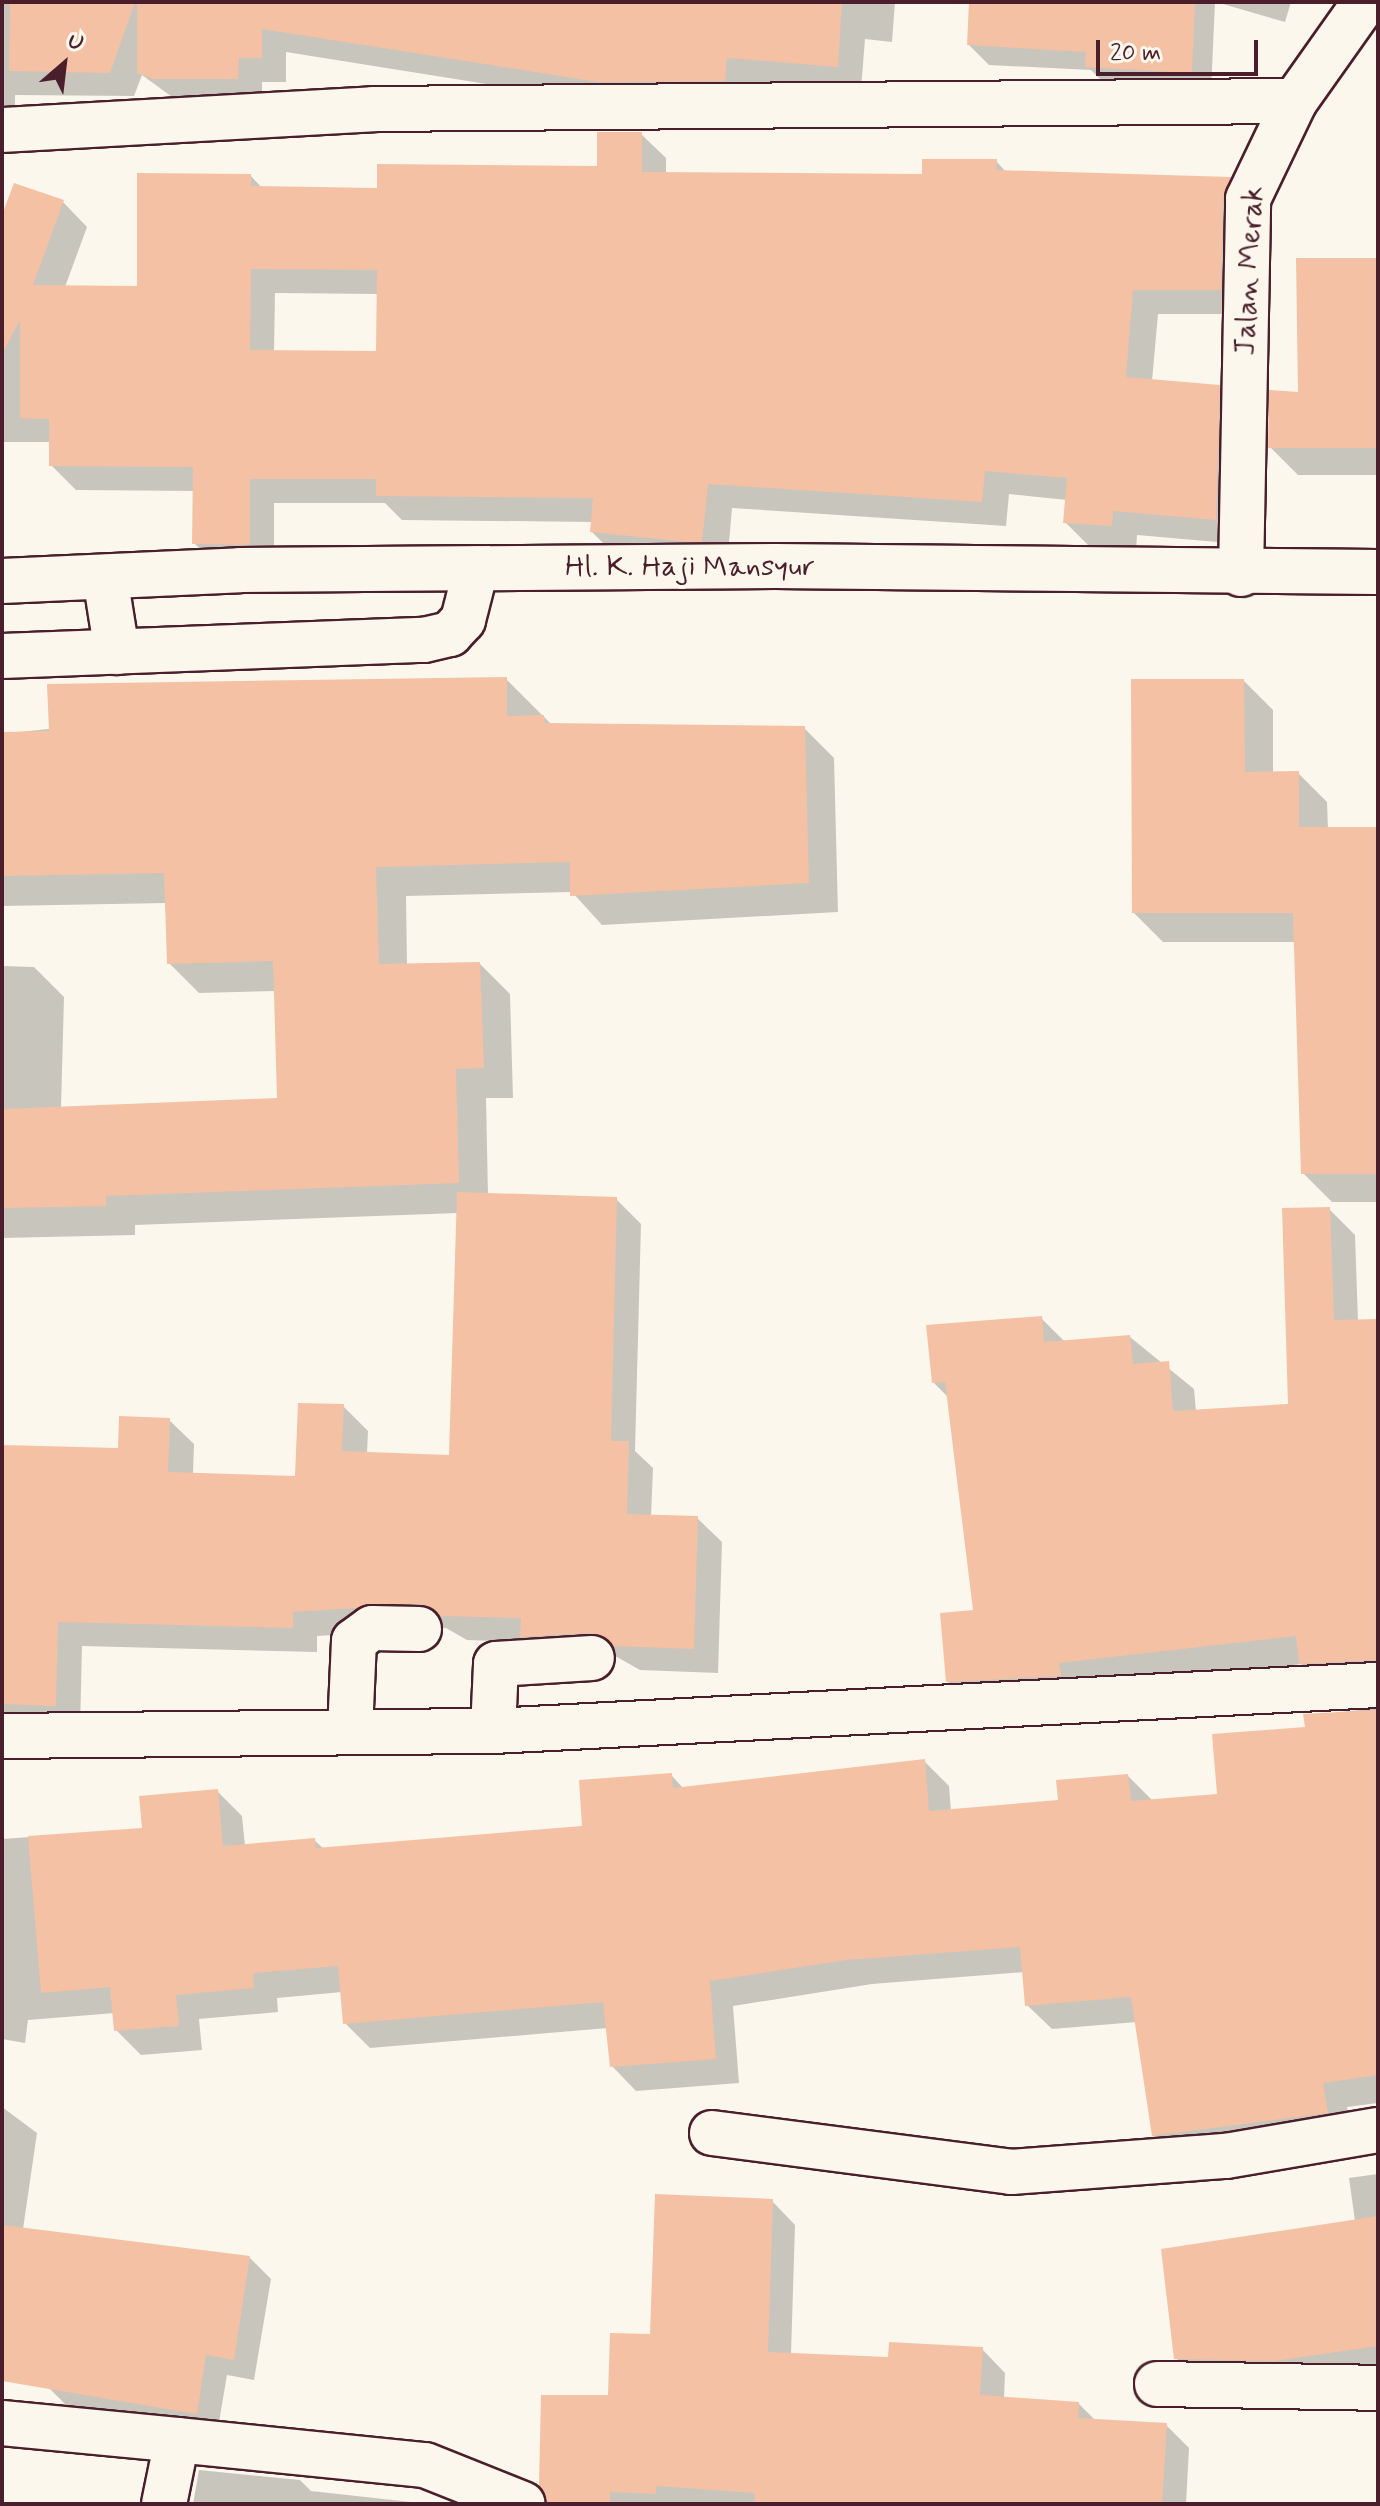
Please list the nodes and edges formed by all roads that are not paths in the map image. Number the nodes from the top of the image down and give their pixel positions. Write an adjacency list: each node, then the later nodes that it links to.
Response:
1 (1368, 9): 2 (street, Jalan Merak)
2 (1295, 101): 3 (street); 6 (street, Jalan Merak)
3 (2, 130)
4 (476, 569): 6 (street, Hl. K. Haji Mansyur); 7 (street, Hl. K. Haji Mansyur); 9 (street)
5 (1378, 572): 6 (street, Hl. K. Haji Mansyur)
6 (1241, 574)
7 (105, 577): 8 (street, Hl. K. Haji Mansyur); 9 (street)
8 (2, 581)
9 (117, 652): 10 (street)
10 (2, 656)
11 (419, 1629): 15 (street)
12 (592, 1658): 14 (street)
13 (1378, 1685): 14 (street)
14 (493, 1731): 15 (street)
15 (350, 1732): 16 (street)
16 (2, 1736)
17 (1378, 2130): 18 (street)
18 (712, 2133)
19 (1157, 2384): 20 (street)
20 (1378, 2388)
21 (2, 2423): 22 (street)
22 (177, 2440): 23 (street); 24 (street)
23 (164, 2504)
24 (523, 2504)

